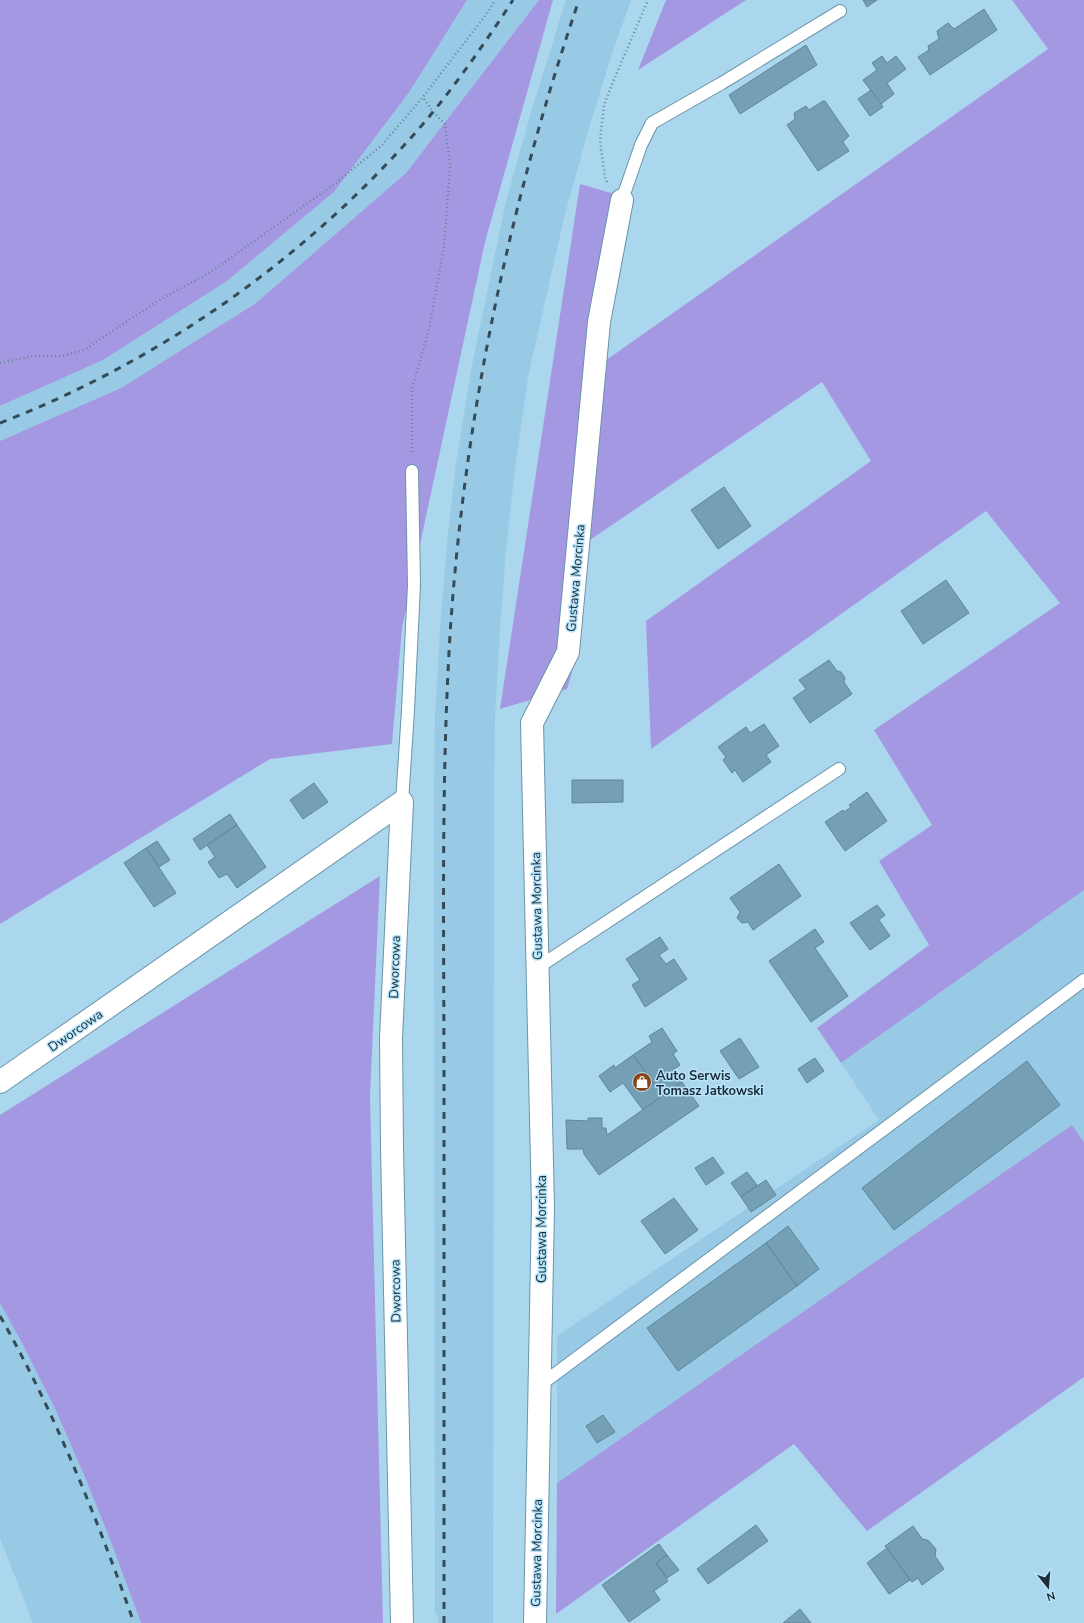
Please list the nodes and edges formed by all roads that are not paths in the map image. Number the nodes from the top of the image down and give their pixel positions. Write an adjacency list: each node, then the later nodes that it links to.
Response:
1 (840, 11): 2 (lane)
2 (622, 200): 6 (street, Gustawa Morcinka)
3 (412, 471): 5 (lane)
4 (839, 769): 6 (lane)
5 (402, 802): 8 (street, Dworcowa); 10 (street, Dworcowa)
6 (537, 968): 9 (street, Gustawa Morcinka)
7 (1084, 980): 9 (lane)
8 (0, 1082)
9 (539, 1386): 11 (street, Gustawa Morcinka)
10 (402, 1623)
11 (535, 1623)

